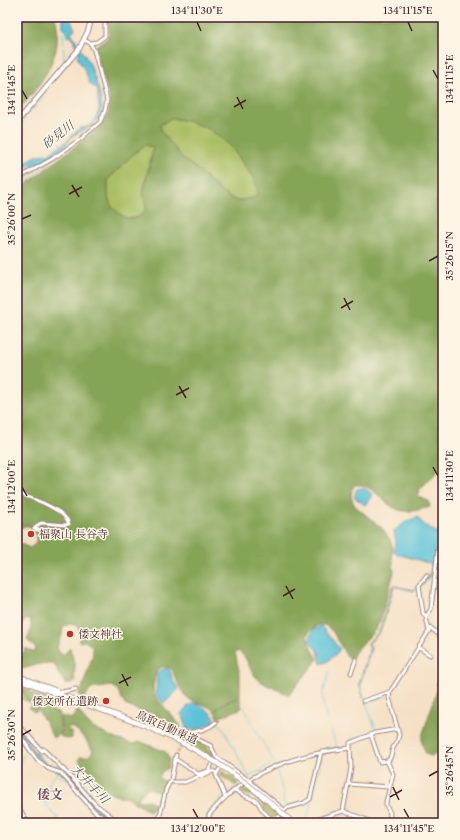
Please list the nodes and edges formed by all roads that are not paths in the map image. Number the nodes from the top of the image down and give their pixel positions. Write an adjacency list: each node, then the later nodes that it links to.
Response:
1 (92, 17): 3 (main road)
2 (105, 17): 4 (street)
3 (84, 41): 4 (street); 5 (main road)
4 (90, 43): 6 (street)
5 (17, 122)
6 (17, 179)
7 (17, 494): 8 (street)
8 (50, 529)
9 (443, 538): 11 (street)
10 (426, 575): 11 (street)
11 (426, 617): 13 (street)
12 (435, 626): 14 (street)
13 (428, 628): 14 (street); 16 (street)
14 (434, 630): 15 (street)
15 (443, 638)
16 (419, 648): 17 (street); 22 (street)
17 (430, 655)
18 (356, 659): 19 (street)
19 (351, 673)
20 (17, 678): 21 (street); 32 (highway, 鳥取自動車道)
21 (76, 689)
22 (390, 692): 23 (street); 26 (street)
23 (363, 701)
24 (216, 722): 33 (street)
25 (17, 725): 50 (street)
26 (398, 729): 28 (street); 35 (street)
27 (17, 731): 49 (street)
28 (371, 735): 29 (street); 35 (street)
29 (350, 748): 30 (street); 40 (street)
30 (321, 752): 38 (street); 45 (street)
31 (176, 755): 34 (street)
32 (204, 755): 53 (highway, 鳥取自動車道, bridge); 54 (highway, 鳥取自動車道, bridge)
33 (216, 757): 34 (street); 36 (street)
34 (175, 759): 51 (street)
35 (388, 761): 41 (street)
36 (224, 762): 37 (street); 38 (street)
37 (217, 773): 39 (street); 43 (street)
38 (248, 780): 42 (street); 45 (street)
39 (173, 782)
40 (348, 784): 41 (street); 46 (street)
41 (389, 787): 57 (street)
42 (235, 790): 43 (street); 47 (street)
43 (226, 797): 52 (street)
44 (17, 805): 48 (main road)
45 (284, 810): 47 (street)
46 (343, 811): 55 (street); 56 (street)
47 (274, 822)
48 (26, 823)
49 (110, 823)
50 (120, 823)
51 (157, 823)
52 (209, 823)
53 (289, 823)
54 (292, 823)
55 (306, 823)
56 (375, 823)
57 (389, 823)

